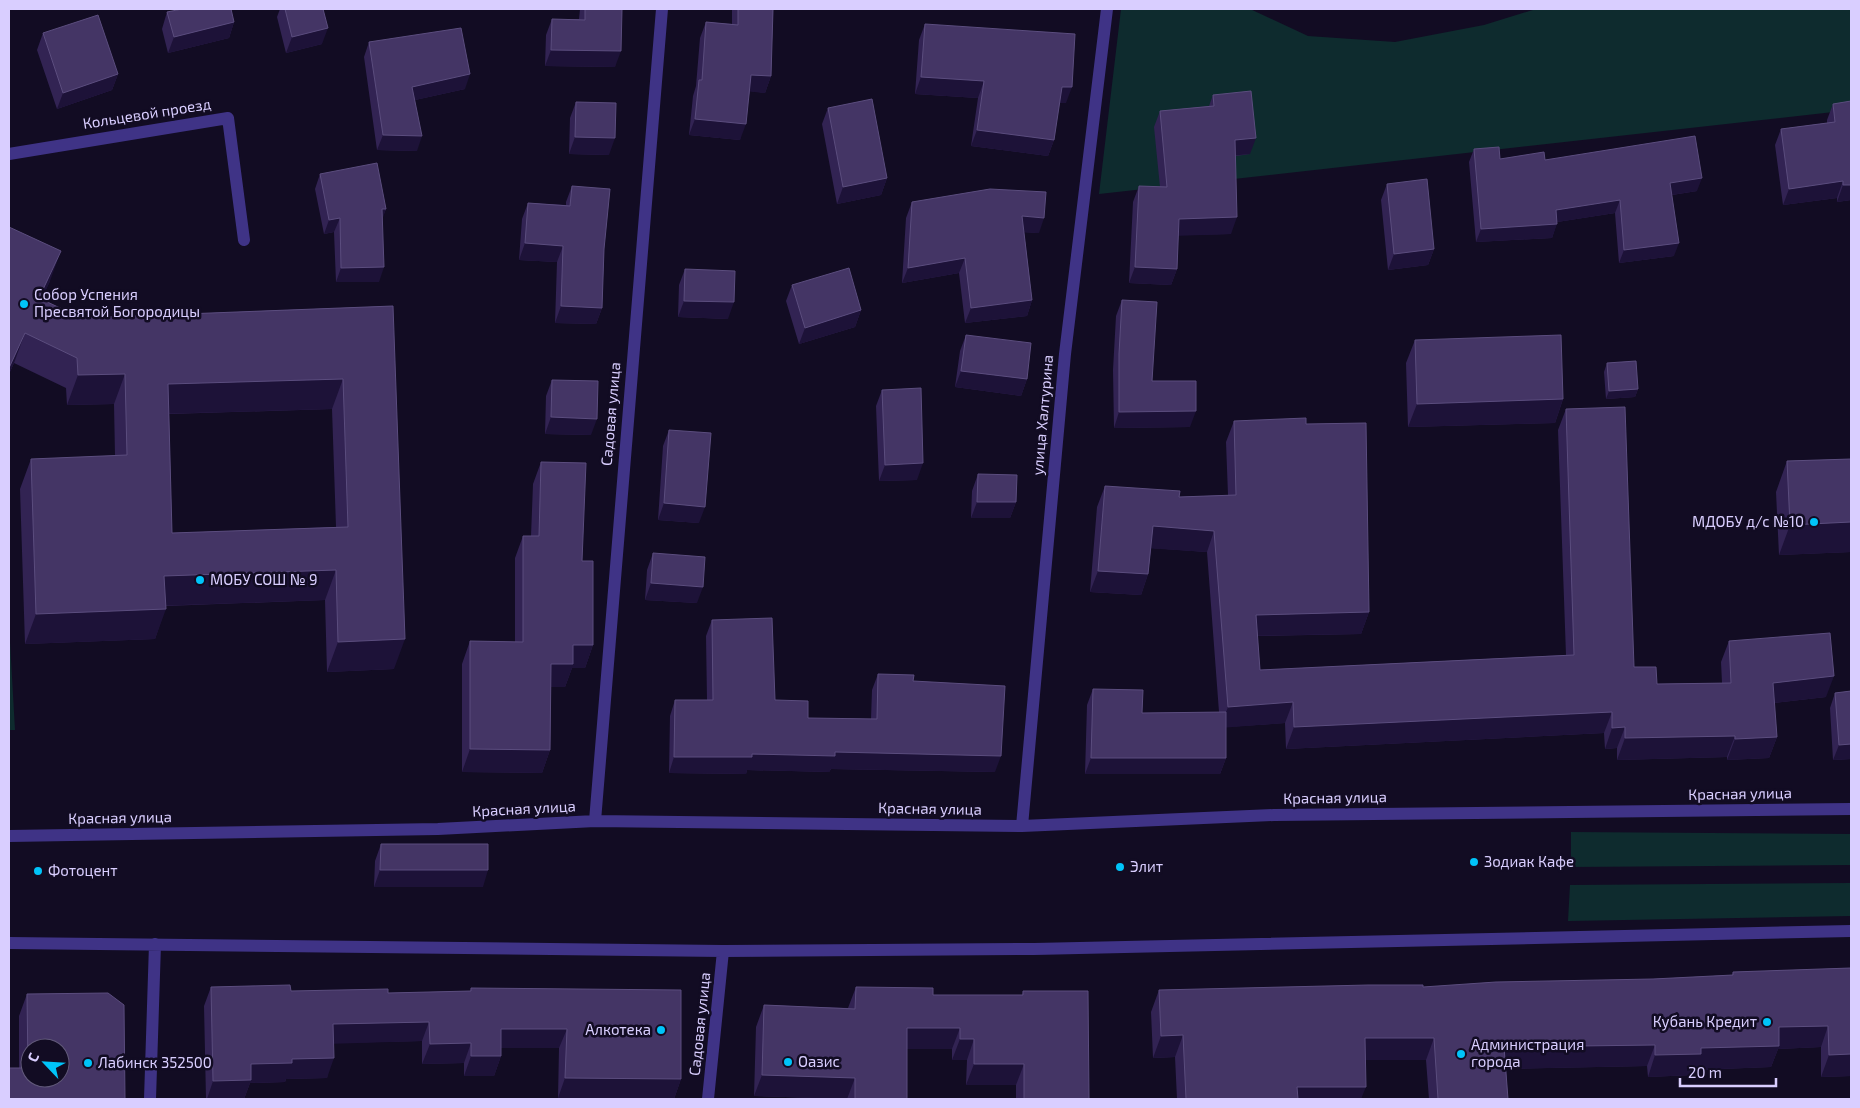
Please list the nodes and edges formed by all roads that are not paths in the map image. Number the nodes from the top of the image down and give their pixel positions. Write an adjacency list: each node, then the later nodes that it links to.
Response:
1 (662, 9): 6 (street, Садовая улица)
2 (1108, 9): 7 (street, улица Халтурина)
3 (9, 154): 4 (street, Кольцевой проезд)
4 (244, 240)
5 (1851, 809): 7 (street, Красная улица)
6 (594, 821): 7 (street, Красная улица); 8 (street, Красная улица)
7 (1022, 826)
8 (9, 836)
9 (1851, 931): 12 (street)
10 (9, 943): 11 (street)
11 (155, 944): 12 (street); 13 (street)
12 (723, 951): 14 (street, Садовая улица)
13 (150, 1099)
14 (708, 1099)

